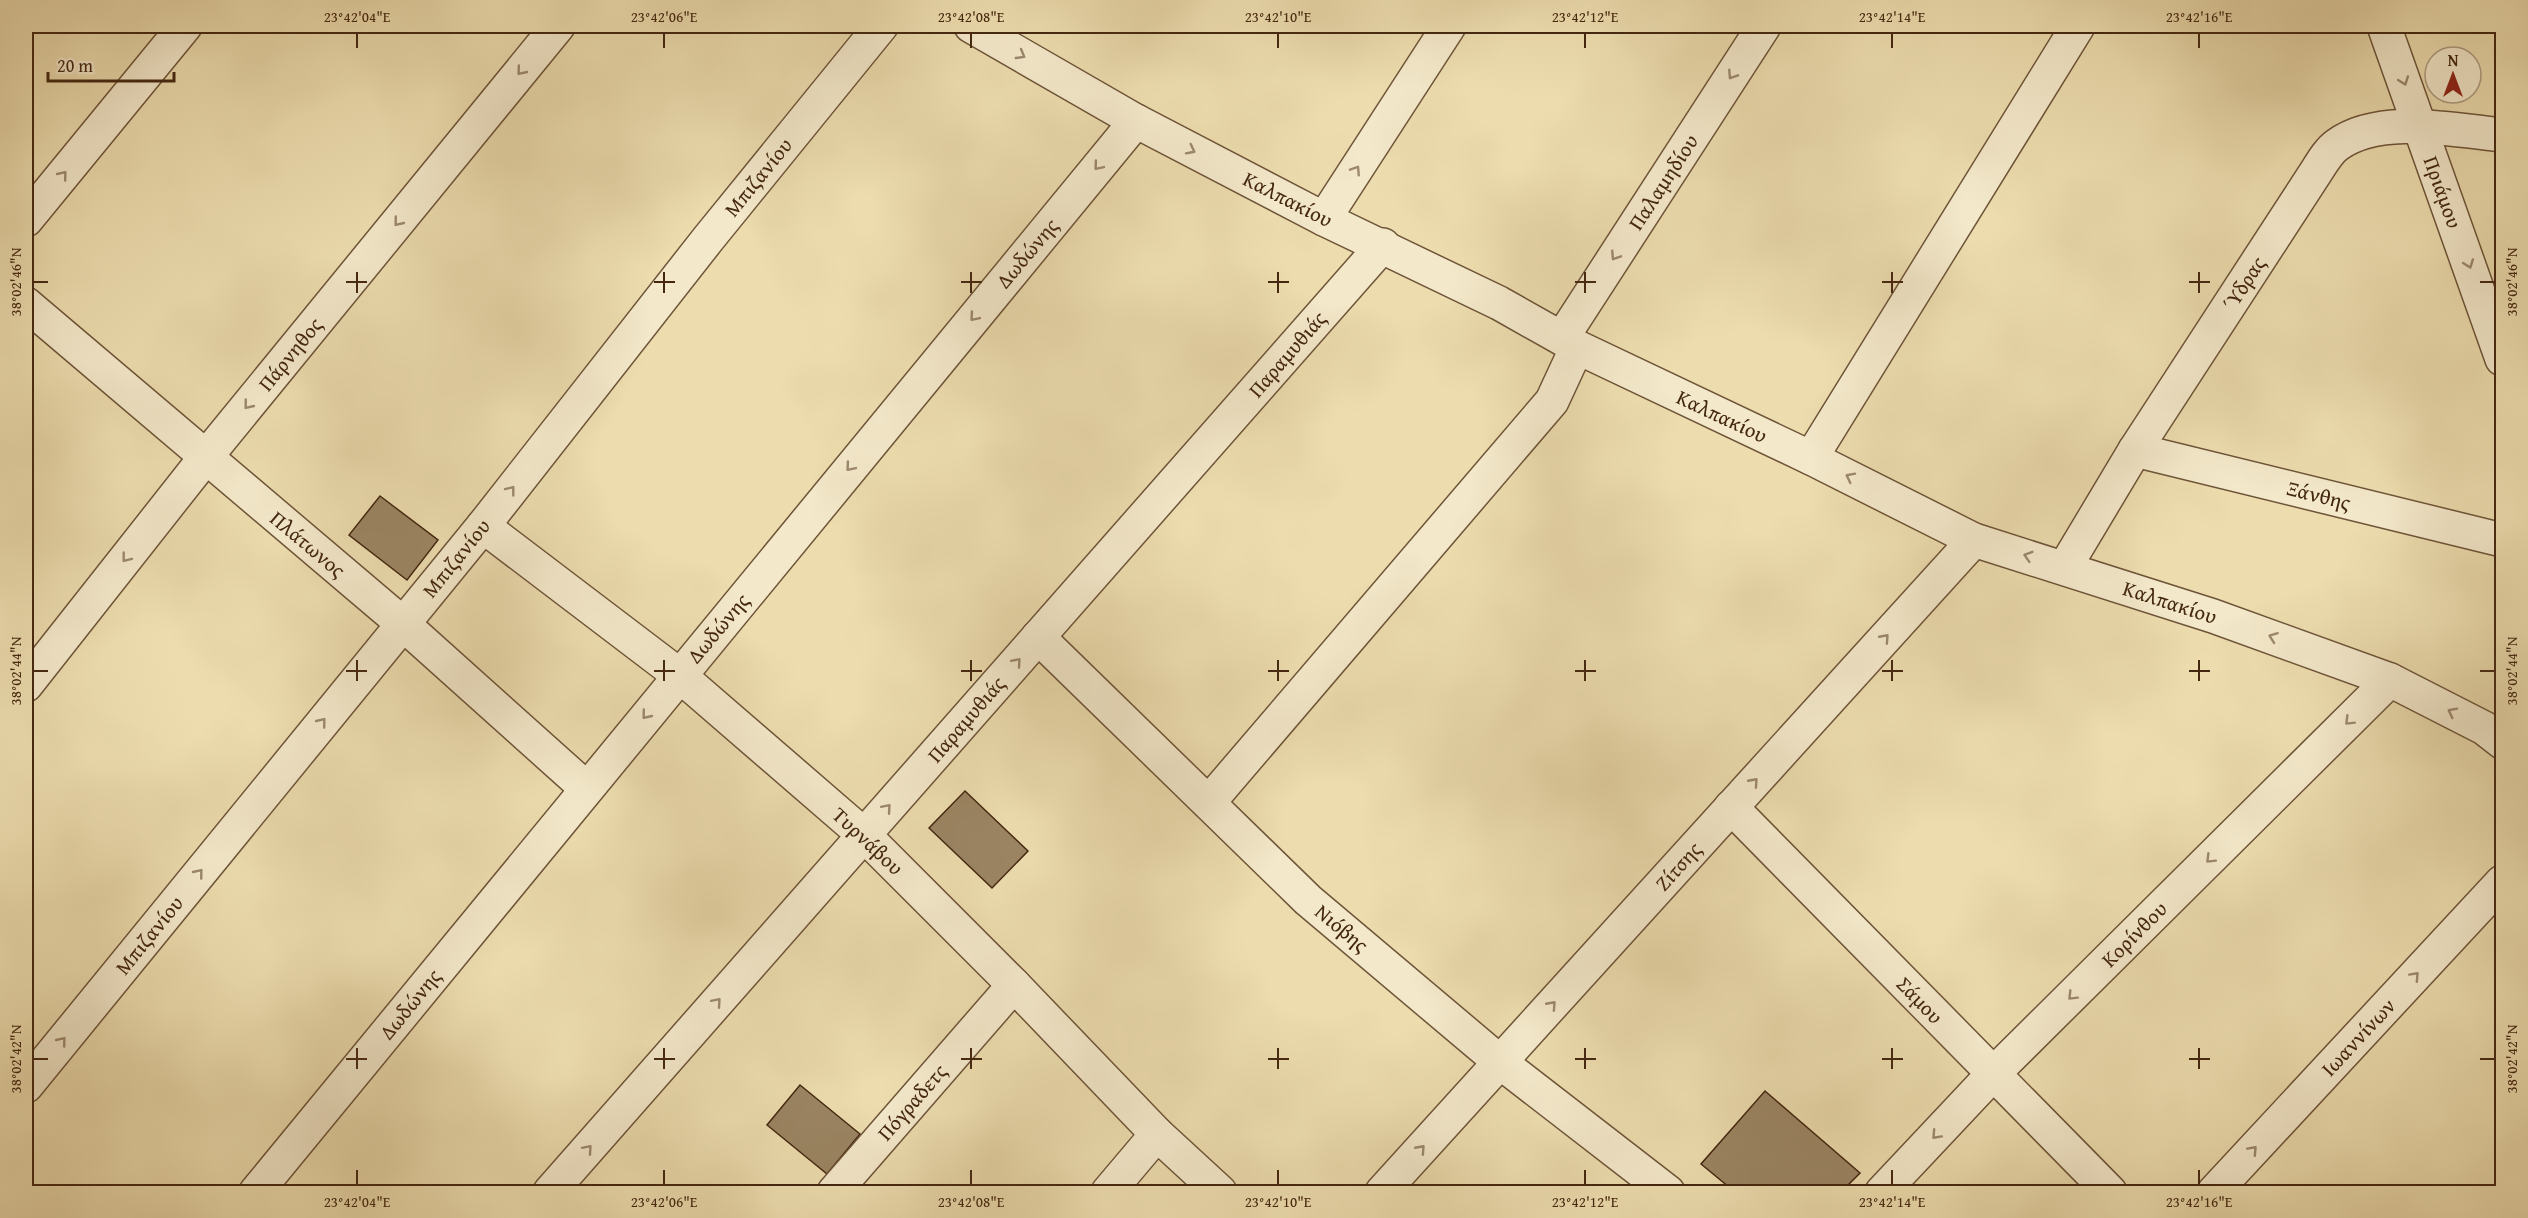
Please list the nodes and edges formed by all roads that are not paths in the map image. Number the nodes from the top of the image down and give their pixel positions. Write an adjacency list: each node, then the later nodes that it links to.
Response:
1 (185, 26): 13 (street, one-way to 1)
2 (558, 26): 20 (street, Πάρνηθος, one-way to 20)
3 (881, 26): 22 (street, Μπιζανίου, one-way to 3)
4 (971, 26): 9 (street, Καλπακίου, one-way to 9)
5 (1449, 26): 12 (street, one-way to 5)
6 (1764, 26): 17 (street, Παλαμηδίου, one-way to 17)
7 (2078, 26): 21 (street)
8 (2382, 27): 10 (street, Πριάμου, one-way to 10)
9 (1136, 121): 12 (street, Καλπακίου, one-way to 12); 28 (street, Δωδώνης, one-way to 28)
10 (2420, 127): 11 (street, Ύδρας); 15 (street, Πριάμου, one-way to 15); 19 (street, Ύδρας)
11 (2502, 135)
12 (1324, 219): 14 (street, Καλπακίου)
13 (26, 220)
14 (1383, 245): 17 (street, Καλπακίου); 27 (street, Παραμυθιάς)
15 (2492, 302): 18 (street, Πριάμου)
16 (26, 304): 20 (street, Πλάτωνος)
17 (1569, 343): 21 (street, Καλπακίου); 33 (street, Παλαμηδίου)
18 (2502, 359)
19 (2135, 450): 24 (street, Ξάνθης); 25 (street, Ύδρας)
20 (205, 458): 26 (street, Πλάτωνος); 30 (street, Πάρνηθος, one-way to 30)
21 (1811, 458): 23 (street, Καλπακίου, one-way to 21)
22 (483, 526): 26 (street, Μπιζανίου); 28 (street, Τυρνάβου)
23 (1974, 540): 25 (street, Καλπακίου, one-way to 23); 34 (street, Ζίτσης, one-way to 23)
24 (2502, 540)
25 (2065, 567): 29 (street, Καλπακίου, one-way to 25)
26 (402, 624): 32 (street, Πλάτωνος); 40 (street, Μπιζανίου, one-way to 26)
27 (1038, 638): 33 (street, Νιόβης); 35 (street, Παραμυθιάς, one-way to 27)
28 (679, 675): 32 (street, Δωδώνης, one-way to 32); 35 (street, Τυρνάβου)
29 (2390, 680): 31 (street, Καλπακίου, one-way to 29); 39 (street, Κορίνθου, one-way to 39)
30 (26, 686)
31 (2502, 742)
32 (586, 788): 42 (street, Δωδώνης)
33 (1209, 802): 38 (street, Νιόβης)
34 (1731, 807): 38 (street, Ζίτσης, one-way to 34); 39 (street, Σάμου)
35 (864, 835): 37 (street, Τυρνάβου); 43 (street, Παραμυθιάς, one-way to 35)
36 (2502, 882): 51 (street, Ιωαννίνων, one-way to 36)
37 (1014, 985): 41 (street, Τυρνάβου); 44 (street, Πόγραδετς)
38 (1500, 1062): 47 (street, Ζίτσης, one-way to 38); 48 (street, Νιόβης)
39 (1993, 1074): 49 (street, Κορίνθου, one-way to 49); 50 (street, Σάμου)
40 (26, 1086)
41 (1157, 1134): 45 (street); 46 (street, Τυρνάβου)
42 (256, 1192)
43 (550, 1192)
44 (834, 1192)
45 (1108, 1192)
46 (1220, 1192)
47 (1382, 1192)
48 (1668, 1192)
49 (1882, 1192)
50 (2110, 1192)
51 (2214, 1192)

